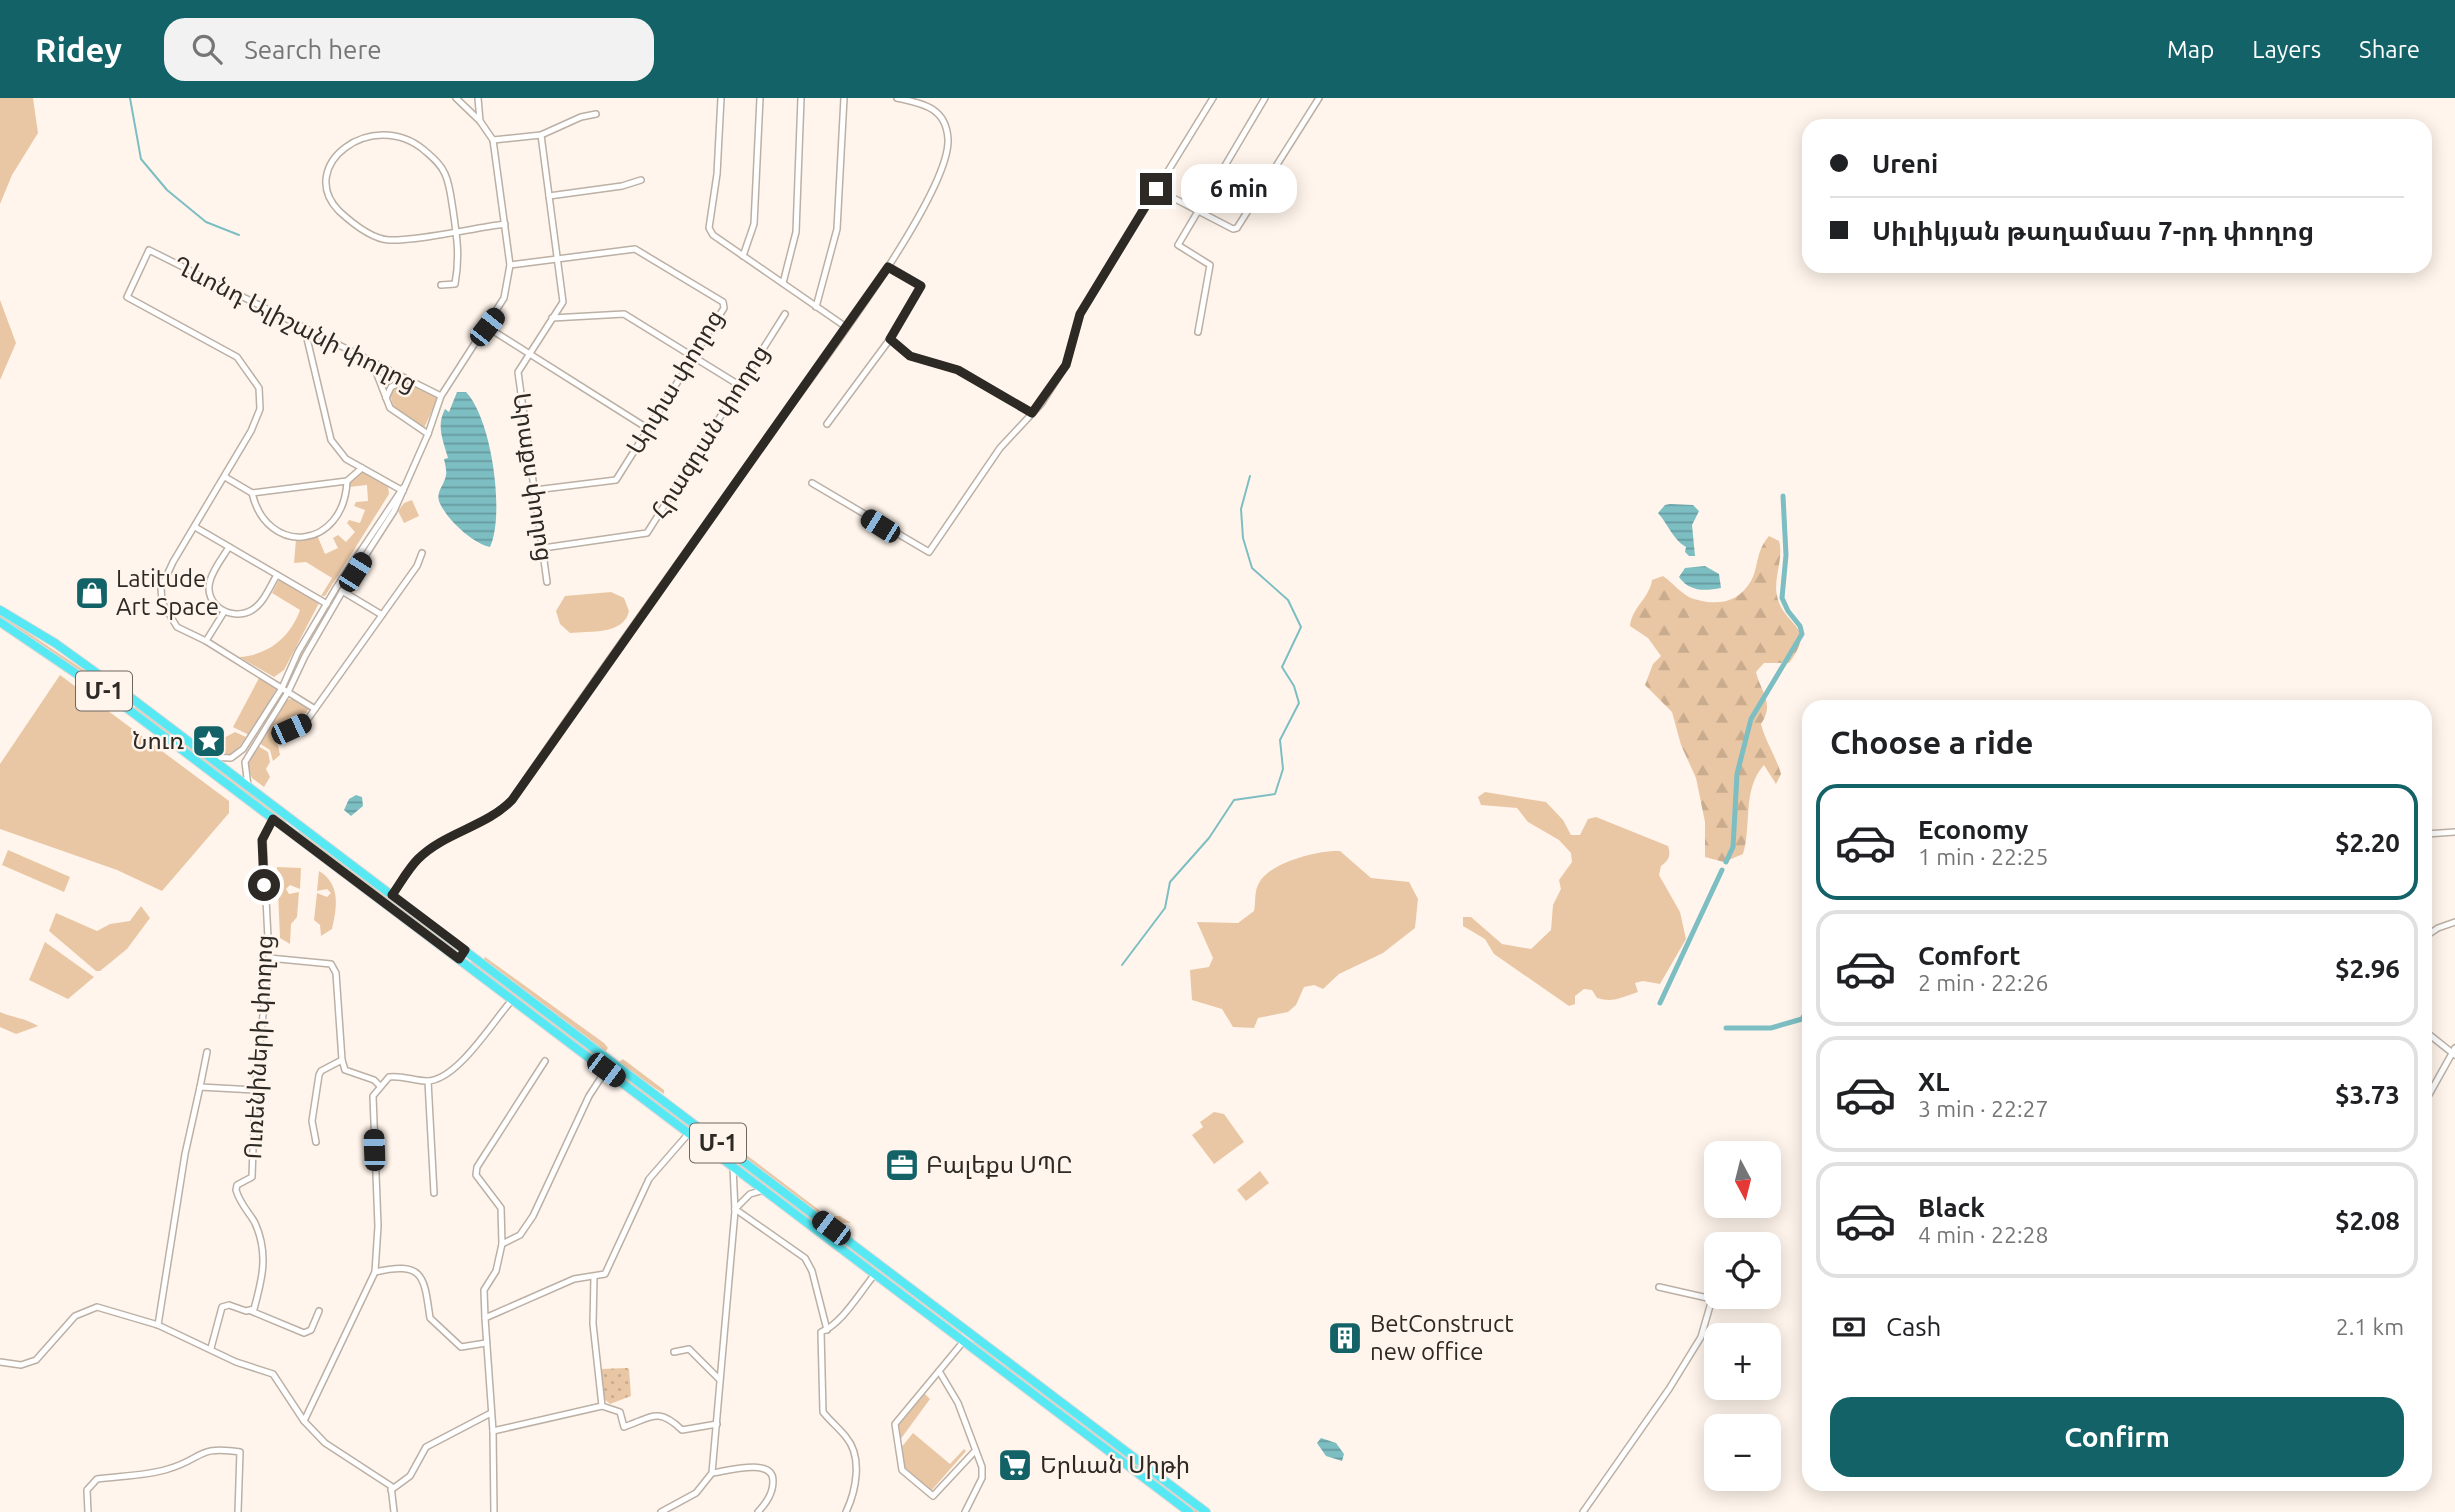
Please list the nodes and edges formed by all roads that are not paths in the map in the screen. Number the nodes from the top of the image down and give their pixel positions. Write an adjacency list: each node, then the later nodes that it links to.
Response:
1 (456, 98): 12 (street)
2 (478, 98): 12 (street)
3 (720, 98): 21 (street)
4 (760, 98): 21 (street)
5 (801, 98): 25 (street)
6 (844, 98): 27 (street)
7 (897, 98): 24 (street)
8 (1213, 98): 16 (street)
9 (1265, 98): 18 (street)
10 (1320, 98): 18 (street)
11 (596, 114): 13 (street)
12 (480, 121): 14 (street)
13 (541, 135): 14 (street); 17 (street, Արաքս փողոց)
14 (493, 140): 19 (street)
15 (641, 180): 17 (street)
16 (1156, 189): 18 (street); 42 (street)
17 (549, 196): 22 (street, Արաքս փողոց)
18 (1199, 211): 33 (street)
19 (505, 224): 20 (street); 23 (street)
20 (456, 231): 20 (street); 26 (street)
21 (743, 256): 25 (street)
22 (557, 258): 23 (street, Արփա փողոց); 29 (street, Արաքս փողոց); 36 (street, Արփա փողոց)
23 (510, 265): 30 (street)
24 (888, 267): 31 (street); 34 (street)
25 (783, 283): 27 (street)
26 (441, 285)
27 (816, 307): 31 (street)
28 (785, 314): 39 (street, Հրազդան փողոց)
29 (552, 318): 35 (street, Արաքս փողոց); 36 (street)
30 (487, 327): 35 (street); 40 (street)
31 (846, 327): 80 (street)
32 (305, 330): 37 (street, Ղևոնդ Ալիշանի փողոց); 46 (street); 47 (street, Ղևոնդ Ալիշանի փողոց)
33 (1198, 332)
34 (890, 339): 42 (street); 43 (street)
35 (528, 354): 44 (street); 51 (street, Արաքս փողոց)
36 (694, 356): 39 (street); 44 (street, Արփա փողոց)
37 (373, 364): 38 (street, Ղևոնդ Ալիշանի փողոց); 41 (street)
38 (406, 380): 40 (street, Ղևոնդ Ալիշանի փողոց); 41 (street)
39 (739, 384): 55 (street, Հրազդան փողոց)
40 (441, 396): 45 (street)
41 (386, 398): 45 (street)
42 (1032, 413): 49 (street)
43 (827, 424)
44 (648, 428): 51 (street, Արփա փողոց)
45 (428, 434): 50 (street)
46 (362, 468): 48 (street); 50 (street)
47 (225, 477): 52 (street); 53 (street)
48 (347, 481): 52 (street); 52 (street)
49 (812, 483)
50 (403, 489): 59 (street); 60 (street)
51 (535, 490): 55 (street, Արաքս փողոց)
52 (252, 493)
53 (195, 527): 54 (street); 66 (street)
54 (229, 547): 57 (street); 63 (street)
55 (543, 548): 58 (street, Արաքս փողոց)
56 (422, 553): 64 (street)
57 (277, 575): 61 (street); 63 (street)
58 (547, 582)
59 (336, 588): 60 (street); 61 (street)
60 (342, 592): 64 (street); 68 (street)
61 (327, 604): 67 (street)
62 (0, 610): 69 (highway, Մ-1)
63 (224, 612): 66 (street)
64 (382, 615): 71 (street)
65 (0, 622): 70 (highway, Մ-1)
66 (206, 641): 67 (street)
67 (282, 688): 68 (street); 73 (street)
68 (288, 692): 71 (street); 74 (street)
69 (130, 697): 70 (highway); 73 (highway, Մ-1)
70 (124, 706): 75 (highway, Մ-1)
71 (315, 709): 72 (street)
72 (276, 736)
73 (210, 757): 74 (highway, Մ-1)
74 (247, 786): 76 (highway, Մ-1)
75 (273, 819): 77 (highway, Մ-1); 84 (street, Ուռենիների փողոց)
76 (294, 822): 77 (highway); 80 (highway, Մ-1)
77 (288, 830): 85 (highway, Մ-1)
78 (2455, 832): 79 (street)
79 (2432, 834)
80 (392, 895): 83 (highway, Մ-1)
81 (2455, 922): 82 (street)
82 (2432, 932)
83 (465, 950): 85 (highway); 114 (highway, Մ-1)
84 (269, 958): 90 (street); 96 (street, Ուռենիների փողոց)
85 (459, 959): 86 (highway, Մ-1)
86 (513, 999): 92 (highway, Մ-1); 93 (street)
87 (2432, 1036): 89 (street)
88 (207, 1052): 95 (street)
89 (2454, 1052): 97 (street)
90 (342, 1060): 94 (street); 99 (street)
91 (545, 1061): 104 (street)
92 (606, 1070): 98 (highway, Մ-1); 104 (street)
93 (428, 1081): 94 (street); 102 (street)
94 (380, 1086): 105 (street)
95 (200, 1087): 96 (street); 112 (street)
96 (255, 1090): 109 (street, Ուռենիների փողոց)
97 (2432, 1090)
98 (689, 1133): 100 (highway, Մ-1); 107 (street)
99 (316, 1142)
100 (733, 1167): 101 (highway, Մ-1); 103 (street)
101 (764, 1190): 103 (street); 106 (highway, Մ-1)
102 (434, 1193)
103 (735, 1209): 113 (street); 121 (street)
104 (502, 1244): 111 (street)
105 (375, 1272): 115 (street); 124 (street)
106 (875, 1274): 113 (street); 116 (highway, Մ-1)
107 (594, 1277): 111 (street); 122 (street)
108 (1659, 1287): 140 (street)
109 (251, 1311): 110 (street); 117 (street)
110 (319, 1311)
111 (485, 1318): 115 (street)
112 (159, 1325): 117 (street); 119 (street)
113 (827, 1330): 136 (street)
114 (972, 1335): 116 (highway); 139 (highway, Մ-1)
115 (486, 1343): 123 (street)
116 (964, 1343): 120 (street); 138 (highway, Մ-1)
117 (211, 1348): 124 (street)
118 (674, 1352): 121 (street)
119 (0, 1362)
120 (939, 1371): 127 (street); 127 (street)
121 (720, 1380): 125 (street)
122 (602, 1406): 125 (street); 126 (street)
123 (491, 1413): 126 (street); 129 (street)
124 (304, 1421): 129 (street)
125 (717, 1424): 128 (street)
126 (493, 1431): 133 (street)
127 (975, 1451): 137 (street)
128 (712, 1473): 134 (street); 135 (street)
129 (391, 1490): 132 (street)
130 (89, 1512): 131 (street)
131 (238, 1512)
132 (394, 1512)
133 (494, 1512)
134 (661, 1512)
135 (758, 1512)
136 (846, 1512)
137 (965, 1512)
138 (1189, 1512)
139 (1206, 1512)
140 (1583, 1512)

